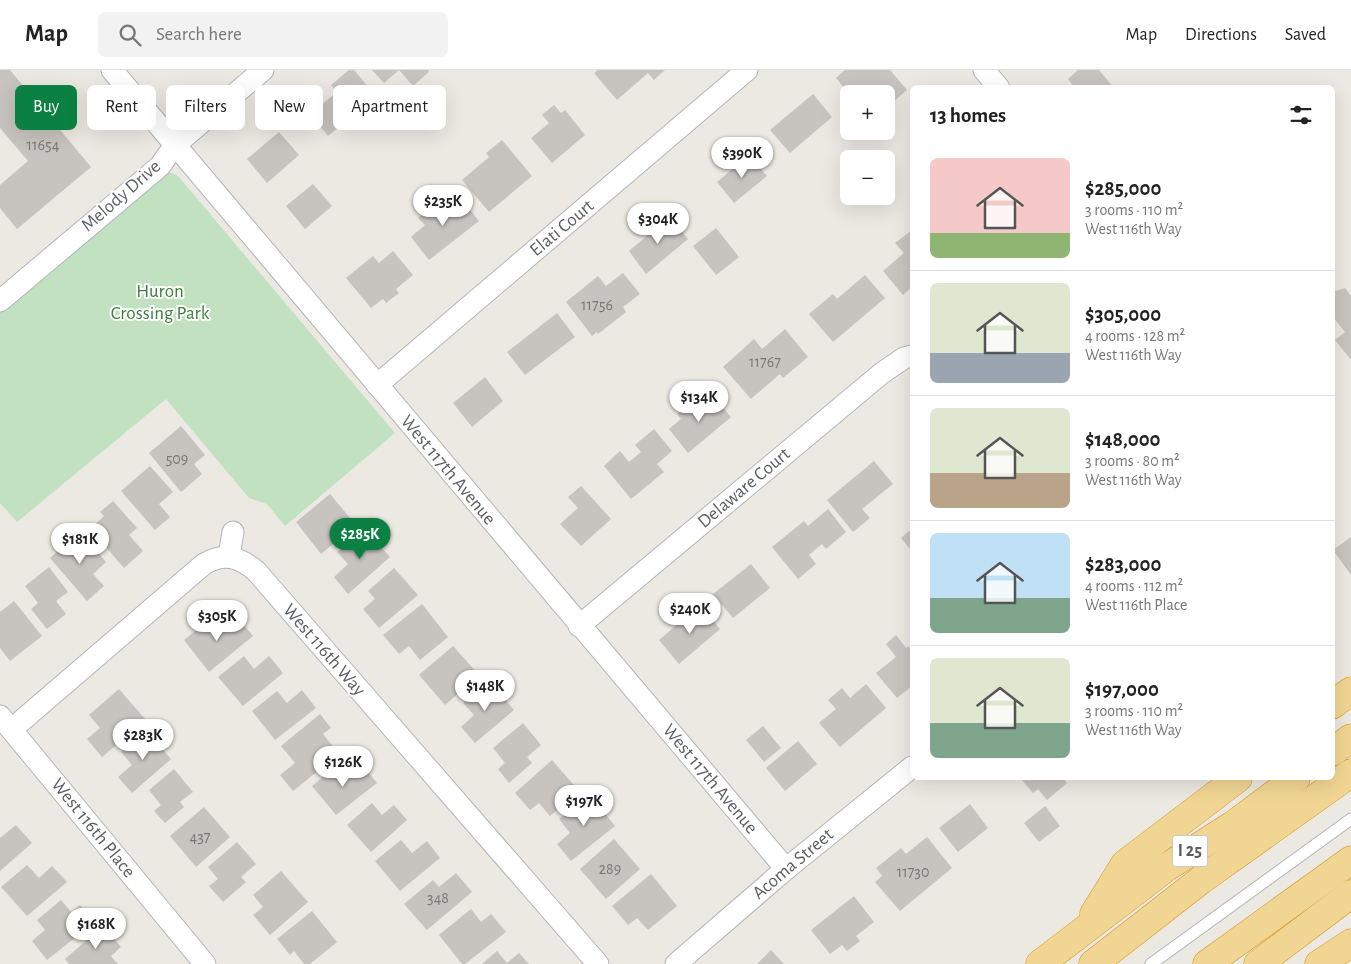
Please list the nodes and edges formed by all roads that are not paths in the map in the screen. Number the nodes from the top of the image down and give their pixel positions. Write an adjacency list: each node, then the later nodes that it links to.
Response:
1 (112, 70): 6 (street, West 117th Avenue)
2 (263, 70): 6 (street, Melody Drive)
3 (747, 70): 9 (street, Elati Court)
4 (984, 70): 5 (street)
5 (996, 85)
6 (175, 145): 7 (street, Melody Drive); 9 (street, West 117th Avenue)
7 (0, 301)
8 (910, 356): 12 (street, Delaware Court)
9 (377, 386): 12 (street, West 117th Avenue)
10 (233, 532): 11 (street)
11 (229, 556): 15 (street); 29 (street, West 116th Way)
12 (579, 626): 24 (street, West 117th Avenue)
13 (1351, 691): 14 (highway)
14 (1335, 703)
15 (6, 722): 28 (street, West 116th Place)
16 (1351, 738): 17 (highway)
17 (1335, 750)
18 (910, 769): 24 (street, Acoma Street)
19 (1351, 774): 32 (highway)
20 (1235, 780): 26 (highway)
21 (1293, 780): 26 (highway, I 25)
22 (1351, 819): 33 (lane)
23 (1351, 860): 34 (highway)
24 (786, 868): 30 (street, Acoma Street)
25 (1351, 894): 35 (highway)
26 (1085, 928): 31 (highway, I 25)
27 (1351, 942): 36 (highway)
28 (205, 964)
29 (598, 964)
30 (676, 964)
31 (1040, 964)
32 (1093, 964)
33 (1150, 964)
34 (1207, 964)
35 (1258, 964)
36 (1318, 964)

